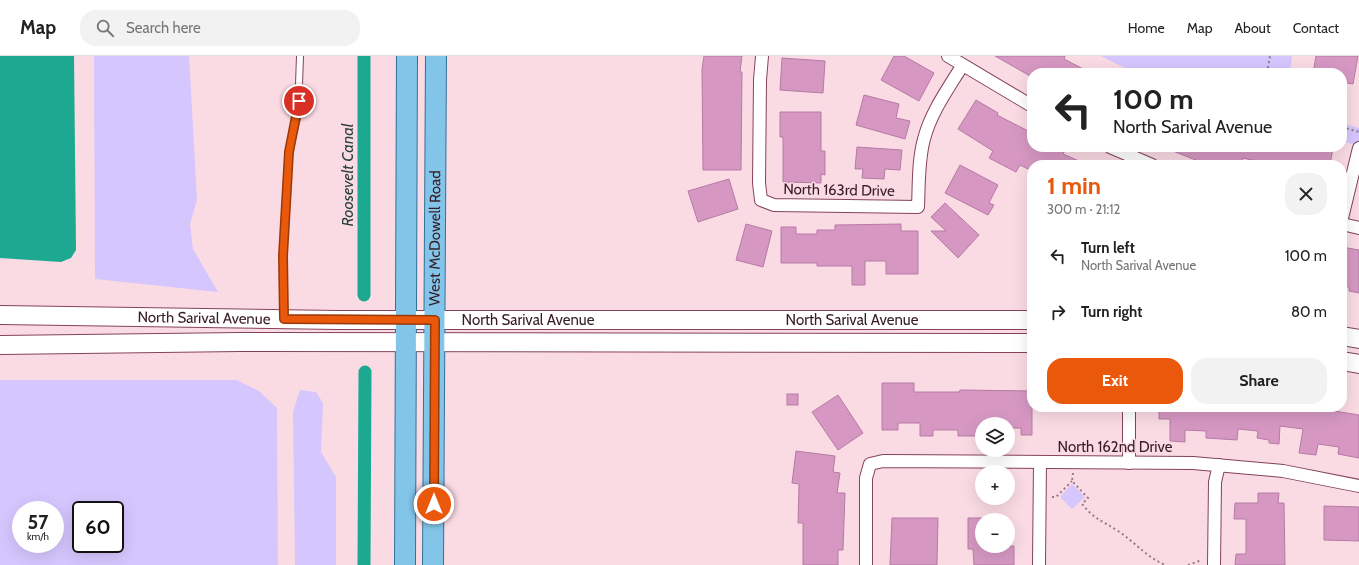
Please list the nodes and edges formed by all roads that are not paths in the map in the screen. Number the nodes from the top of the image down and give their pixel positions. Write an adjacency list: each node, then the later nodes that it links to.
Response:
1 (300, 56): 15 (lane)
2 (407, 56): 16 (main road, West McDowell Road)
3 (436, 56): 17 (main road, West McDowell Road)
4 (762, 56): 6 (street, North 163rd Drive)
5 (948, 56): 6 (street)
6 (962, 66): 7 (street)
7 (1027, 103)
8 (1359, 148): 11 (street)
9 (1122, 152): 10 (street)
10 (1140, 160)
11 (1347, 197)
12 (1347, 225): 13 (street)
13 (1359, 228)
14 (0, 315): 15 (main road, North Sarival Avenue)
15 (284, 319): 16 (main road, North Sarival Avenue)
16 (406, 320): 17 (main road, North Sarival Avenue); 21 (main road, West McDowell Road)
17 (435, 320): 18 (main road, North Sarival Avenue); 22 (main road, West McDowell Road)
18 (1027, 320)
19 (1347, 337): 20 (main road)
20 (1359, 339)
21 (407, 343): 22 (main road, North Sarival Avenue); 24 (main road, North Sarival Avenue); 32 (main road, West McDowell Road)
22 (435, 343): 23 (main road, North Sarival Avenue); 33 (main road, West McDowell Road)
23 (1027, 343)
24 (0, 345)
25 (1347, 362): 26 (main road)
26 (1359, 364)
27 (1129, 412): 29 (street)
28 (1040, 462): 29 (street, North 162nd Drive); 34 (street, North 162nd Drive); 35 (street)
29 (1129, 463): 30 (street, North 162nd Drive)
30 (1219, 465): 31 (street, North 162nd Drive); 36 (street)
31 (1359, 486)
32 (405, 565)
33 (433, 565)
34 (866, 565)
35 (1039, 565)
36 (1214, 565)

